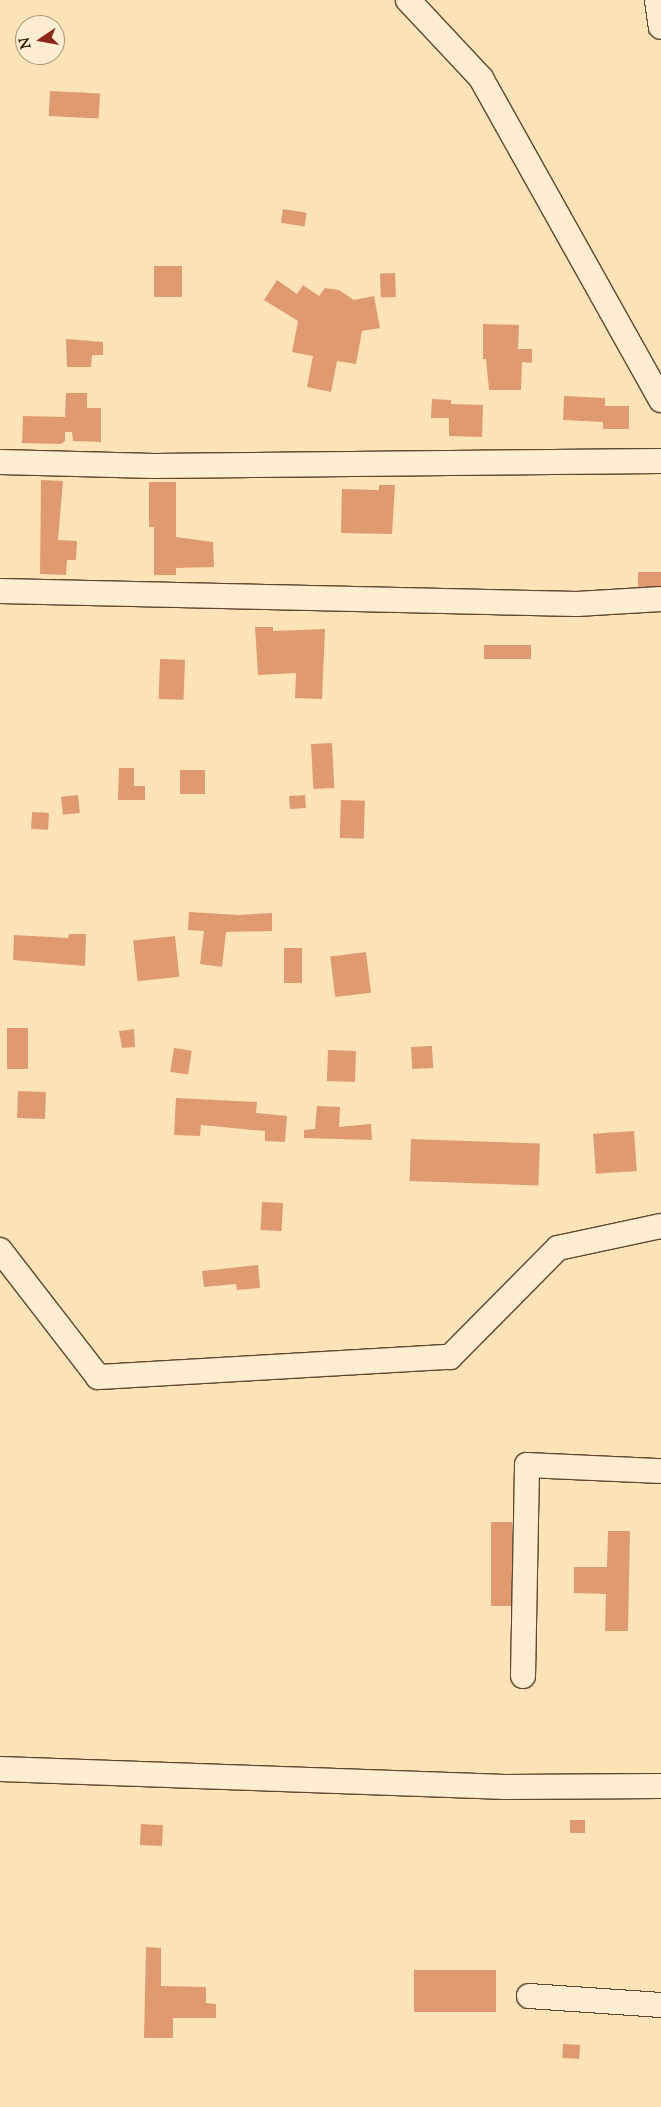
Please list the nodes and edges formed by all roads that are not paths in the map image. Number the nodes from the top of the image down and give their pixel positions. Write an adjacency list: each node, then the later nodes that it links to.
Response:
1 (408, 0): 4 (street)
2 (657, 0): 3 (street)
3 (661, 27)
4 (661, 400)
5 (661, 461): 6 (street)
6 (0, 462)
7 (0, 591): 8 (street)
8 (661, 599)
9 (661, 1226): 10 (street)
10 (0, 1250)
11 (661, 1471): 12 (street)
12 (523, 1676)
13 (0, 1768): 14 (street)
14 (661, 1786)
15 (530, 1996): 16 (street)
16 (661, 2006)

